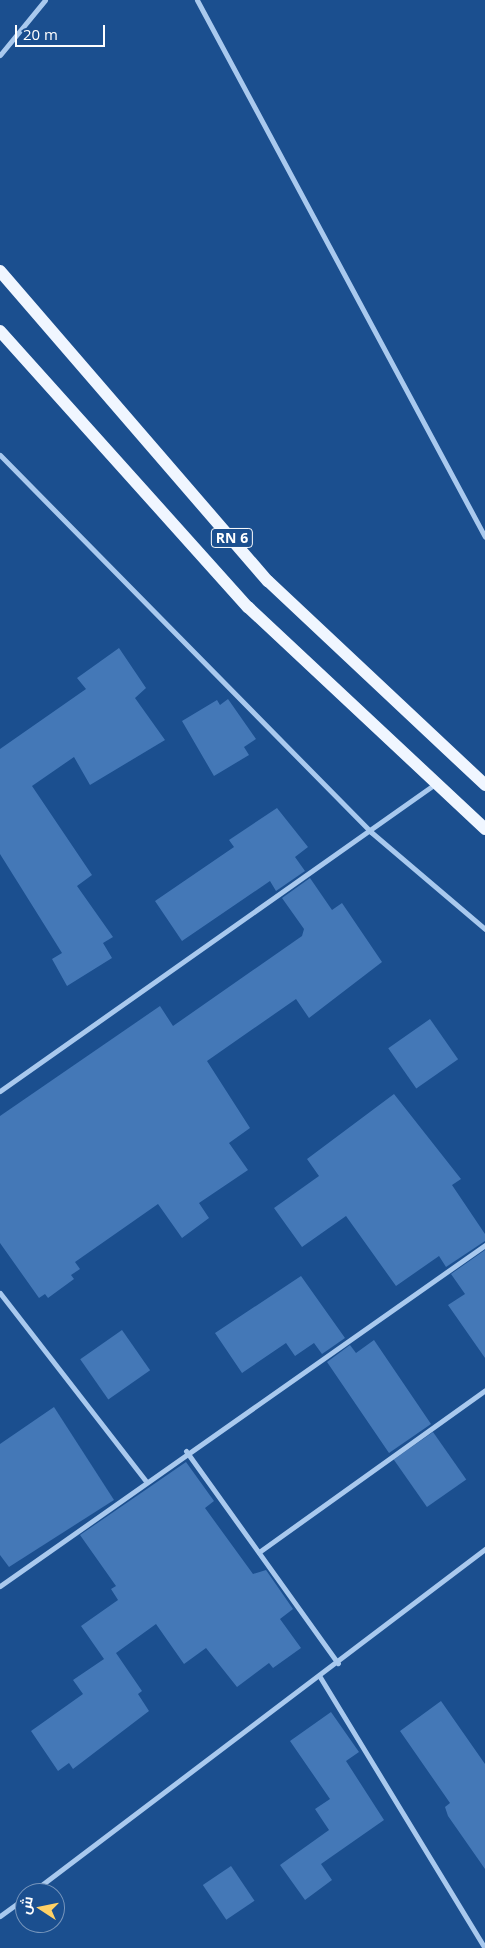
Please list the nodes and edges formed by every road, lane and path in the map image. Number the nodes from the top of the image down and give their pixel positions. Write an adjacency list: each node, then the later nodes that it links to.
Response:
1 (45, 0): 3 (street)
2 (197, 0): 7 (street)
3 (0, 55)
4 (0, 271): 9 (main road, RN 6)
5 (0, 331): 8 (main road, RN 6)
6 (0, 455): 11 (street)
7 (485, 537)
8 (435, 784): 10 (main road, RN 6); 11 (street)
9 (485, 785)
10 (485, 829)
11 (371, 832): 12 (street); 13 (street)
12 (485, 929)
13 (0, 1091)
14 (485, 1245): 17 (street)
15 (0, 1292): 18 (street)
16 (485, 1390): 20 (street)
17 (186, 1451): 18 (street); 20 (street)
18 (145, 1480): 21 (street)
19 (485, 1549): 22 (street)
20 (259, 1552): 22 (street)
21 (0, 1586)
22 (338, 1663): 23 (street)
23 (320, 1677): 24 (street); 27 (street)
24 (44, 1883)
25 (15, 1905): 26 (street)
26 (0, 1916)
27 (484, 1948)

